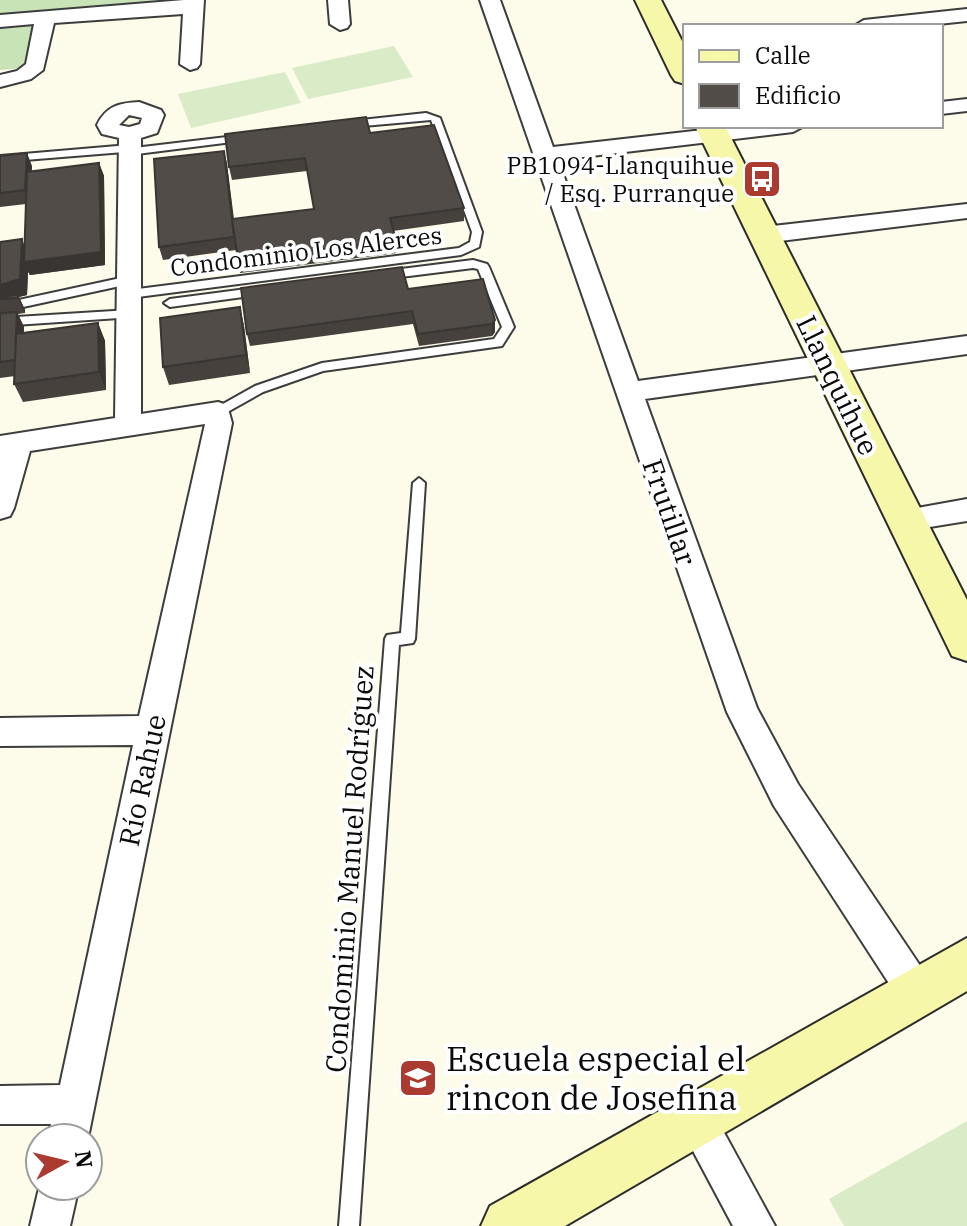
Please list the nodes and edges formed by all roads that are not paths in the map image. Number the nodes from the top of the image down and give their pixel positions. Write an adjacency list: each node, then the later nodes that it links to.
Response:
1 (338, 0): 8 (street)
2 (490, 0): 21 (street, Frutillar)
3 (648, 0): 10 (street)
4 (194, 4): 6 (street); 11 (street)
5 (967, 15): 9 (street)
6 (45, 18): 7 (street); 13 (street)
7 (0, 21)
8 (340, 24)
9 (883, 24)
10 (678, 46): 12 (street)
11 (190, 64)
12 (683, 67)
13 (0, 81)
14 (967, 105): 15 (street)
15 (943, 108)
16 (340, 126): 27 (lane, Condominio Los Alerces)
17 (761, 128): 18 (street)
18 (713, 131): 21 (street); 24 (street, Llanquihue)
19 (250, 137): 20 (lane)
20 (129, 145): 22 (lane); 27 (street)
21 (546, 155): 33 (street, Frutillar)
22 (0, 159)
23 (967, 211): 24 (street)
24 (764, 235): 32 (street, Llanquihue)
25 (370, 277): 34 (lane)
26 (277, 289): 28 (lane)
27 (130, 296): 29 (lane); 30 (lane); 35 (street)
28 (170, 303)
29 (0, 308)
30 (0, 322)
31 (967, 345): 32 (street)
32 (828, 364): 33 (street); 40 (street, Llanquihue)
33 (628, 392): 44 (street, Frutillar)
34 (219, 418): 35 (street); 42 (street, Río Rahue)
35 (128, 427): 36 (street)
36 (9, 445): 38 (street)
37 (419, 483): 50 (lane, Condominio Manuel Rodríguez)
38 (0, 508)
39 (967, 510): 40 (street)
40 (905, 520): 41 (street, Llanquihue)
41 (967, 643)
42 (152, 730): 43 (street); 47 (street, Río Rahue)
43 (0, 732)
44 (951, 980): 46 (street)
45 (0, 1105): 47 (street)
46 (695, 1119): 51 (street); 52 (street)
47 (72, 1121)
48 (55, 1202): 49 (street)
49 (50, 1226)
50 (349, 1226)
51 (510, 1226)
52 (755, 1226)

